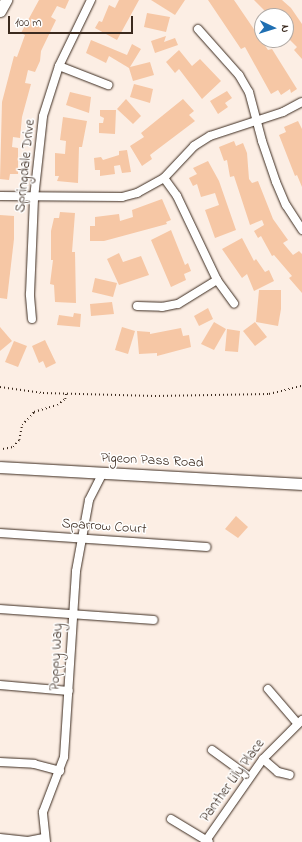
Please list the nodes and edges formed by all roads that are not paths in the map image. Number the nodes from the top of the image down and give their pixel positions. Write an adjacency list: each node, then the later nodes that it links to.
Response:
1 (6, 0): 3 (main road)
2 (91, 0): 5 (street, Springdale Drive)
3 (0, 11)
4 (198, 29): 8 (street)
5 (59, 66): 6 (street); 11 (street, Springdale Drive)
6 (108, 85)
7 (302, 102): 8 (street)
8 (257, 121): 9 (street); 12 (street)
9 (164, 178): 11 (street); 13 (street)
10 (0, 196): 11 (street)
11 (34, 198): 16 (street, Springdale Drive)
12 (302, 230)
13 (217, 280): 14 (street); 15 (street)
14 (234, 303)
15 (137, 306)
16 (32, 319)
17 (0, 467): 18 (main road, Pigeon Pass Road)
18 (102, 474): 19 (main road, Pigeon Pass Road); 21 (street, Poppy Way)
19 (302, 484)
20 (0, 533): 21 (street, Sparrow Court)
21 (82, 539): 22 (street, Sparrow Court); 24 (street, Poppy Way)
22 (207, 547)
23 (0, 609): 24 (street)
24 (73, 616): 25 (street); 28 (street, Poppy Way)
25 (154, 620)
26 (0, 685): 28 (street)
27 (268, 688): 29 (street)
28 (69, 691): 33 (street, Poppy Way)
29 (300, 722): 31 (street, Panther Lily Place)
30 (212, 750): 35 (street)
31 (263, 758): 34 (street); 35 (street, Panther Lily Place)
32 (0, 762): 33 (street)
33 (60, 772): 38 (street, Poppy Way)
34 (290, 775)
35 (249, 777): 39 (street, Panther Lily Place)
36 (171, 819): 39 (street)
37 (0, 838): 38 (street)
38 (45, 840)
39 (207, 841)

